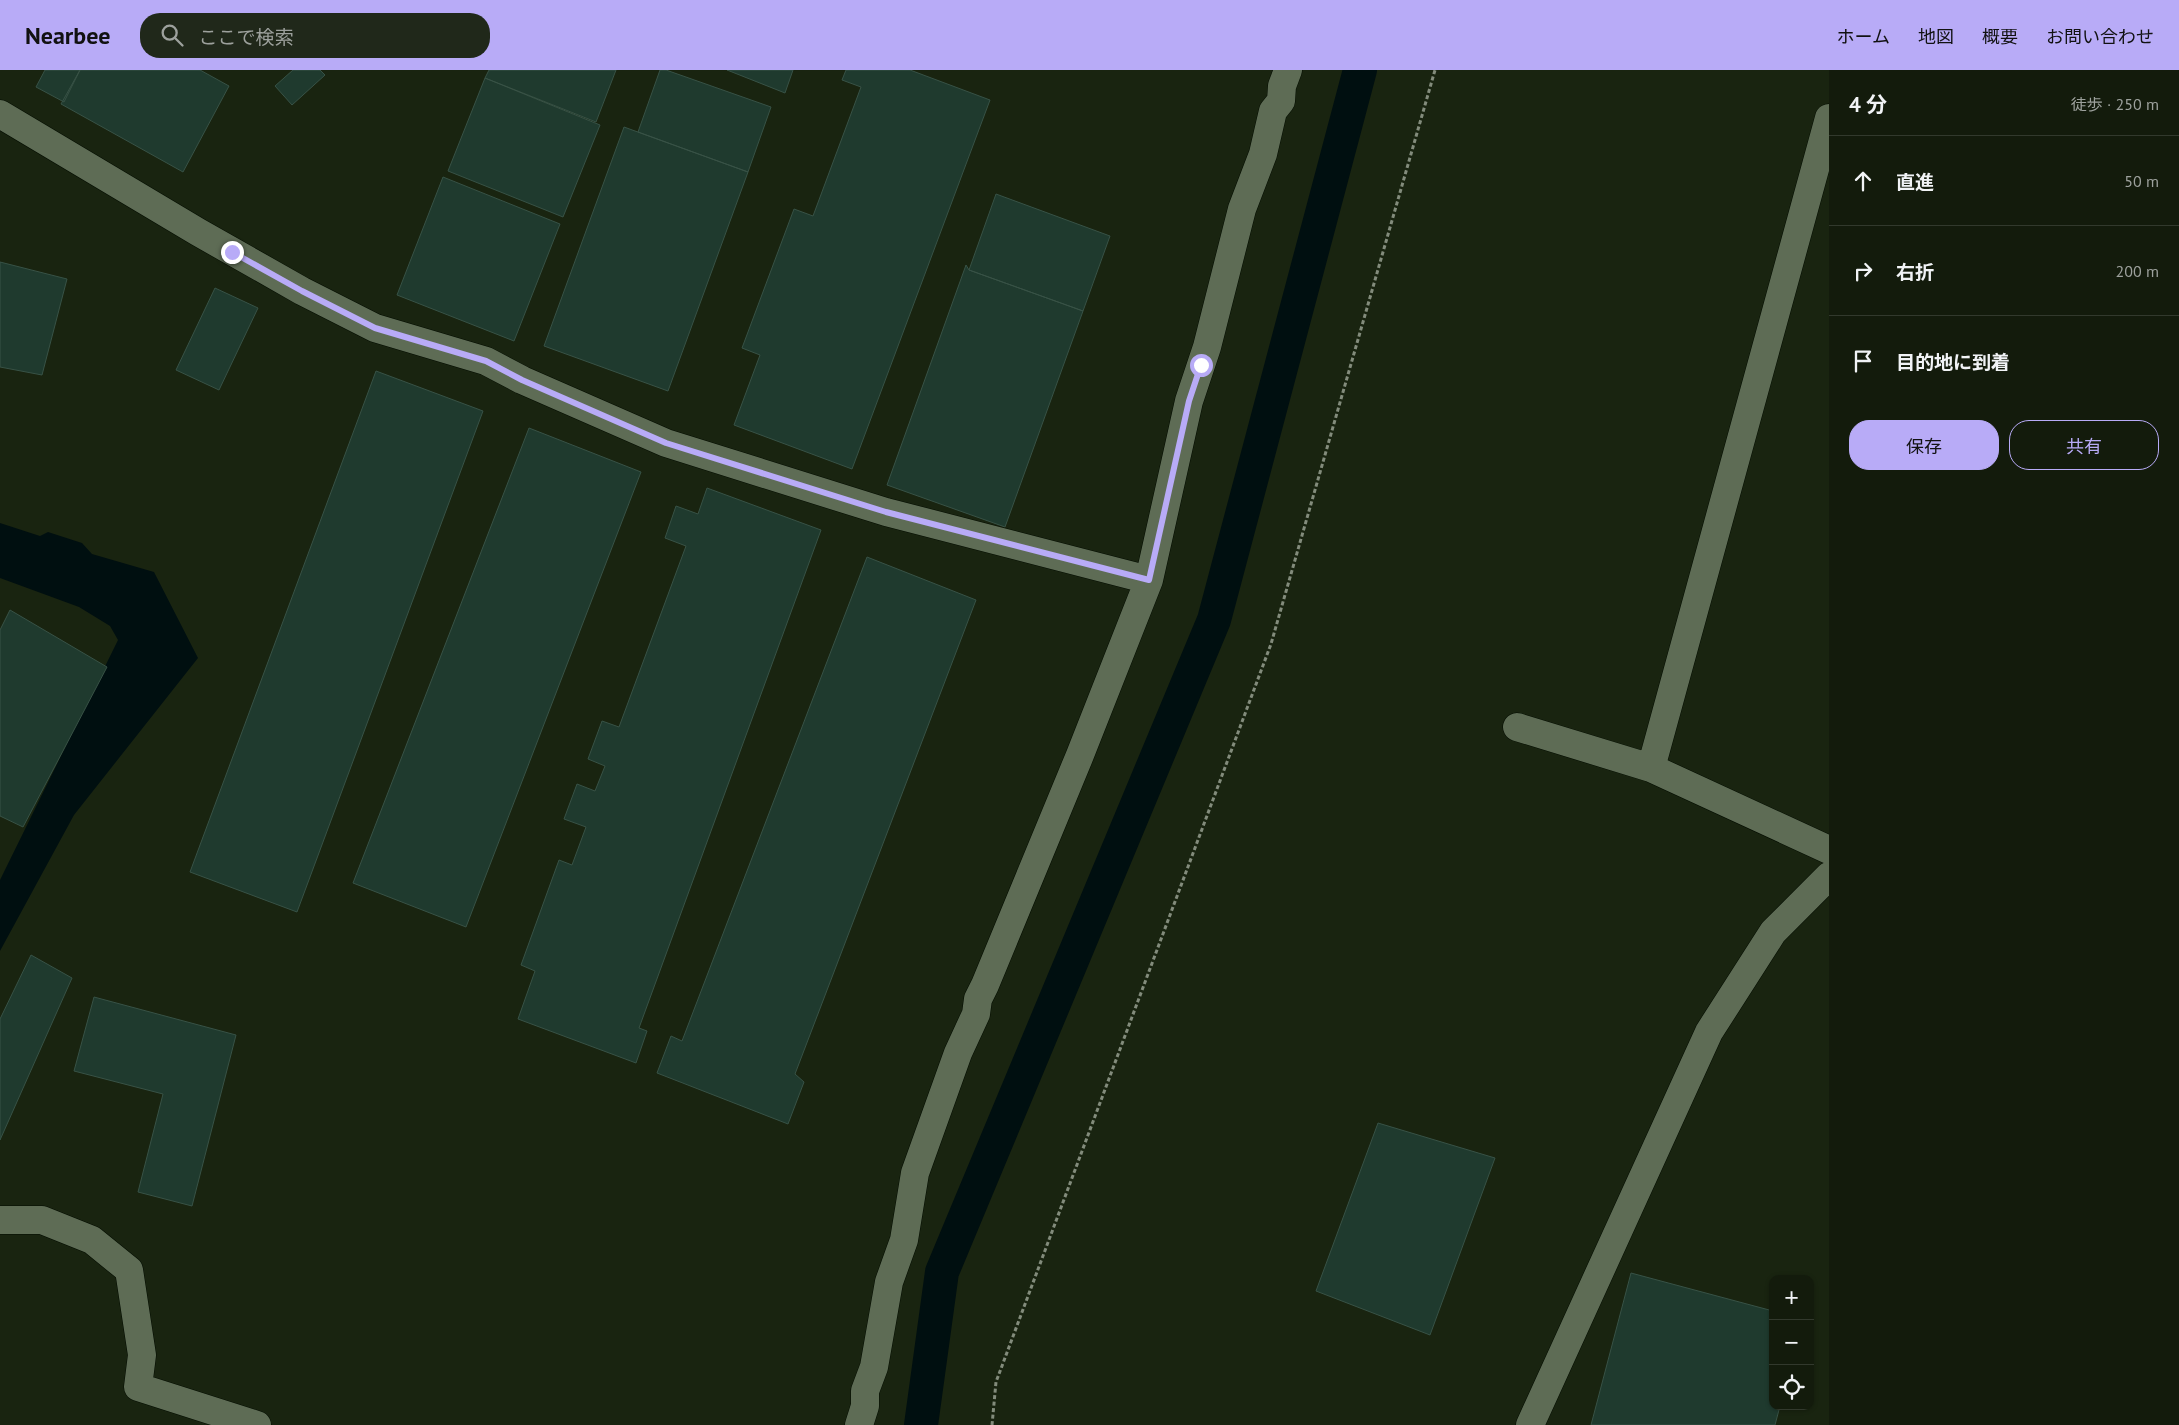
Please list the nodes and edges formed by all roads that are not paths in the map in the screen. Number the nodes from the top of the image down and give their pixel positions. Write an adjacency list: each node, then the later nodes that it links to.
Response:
1 (1288, 70): 4 (street)
2 (0, 114): 4 (street)
3 (1829, 118): 6 (street)
4 (1149, 580): 11 (street)
5 (1517, 726): 6 (street)
6 (1651, 768): 7 (street)
7 (1829, 850)
8 (1829, 876): 12 (street)
9 (0, 1220): 10 (street)
10 (256, 1425)
11 (859, 1425)
12 (1530, 1425)

